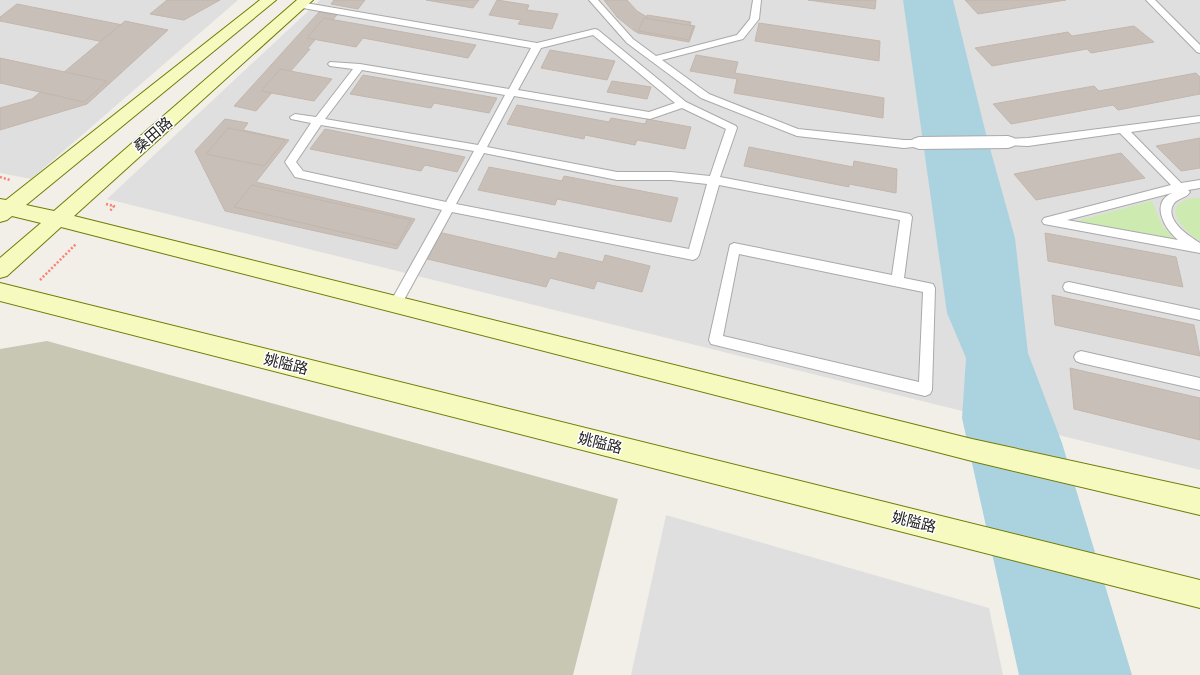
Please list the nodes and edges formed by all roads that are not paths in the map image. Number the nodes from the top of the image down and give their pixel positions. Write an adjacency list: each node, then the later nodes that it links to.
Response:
1 (269, 0): 25 (main road)
2 (593, 0): 8 (lane)
3 (758, 0): 8 (lane)
4 (1150, 0): 7 (lane)
5 (303, 2): 6 (lane); 26 (main road, 桑田路)
6 (537, 46): 11 (lane); 12 (lane)
7 (1200, 50)
8 (655, 59): 18 (lane)
9 (332, 64): 10 (lane)
10 (360, 67): 11 (lane); 15 (lane)
11 (512, 92): 12 (lane); 19 (lane)
12 (682, 104): 20 (lane)
13 (296, 117): 15 (lane)
14 (1200, 119): 16 (lane)
15 (318, 121): 19 (lane); 24 (lane)
16 (1122, 129): 17 (lane); 22 (lane)
17 (1008, 142): 18 (street)
18 (919, 144)
19 (480, 149): 20 (lane); 24 (lane)
20 (714, 180): 24 (lane); 29 (lane)
21 (1200, 184): 22 (lane)
22 (1182, 189): 23 (lane); 27 (lane); 27 (lane)
23 (1200, 192)
24 (449, 207): 32 (lane)
25 (3, 210): 26 (main road)
26 (57, 219): 28 (main road, 桑田路); 32 (main road)
27 (1200, 248)
28 (0, 270)
29 (897, 281): 29 (lane)
30 (1069, 286): 33 (lane)
31 (0, 292): 37 (main road, 姚隘路)
32 (395, 305): 36 (main road)
33 (1200, 315)
34 (1081, 357): 35 (lane)
35 (1200, 384)
36 (1200, 502)
37 (1200, 594)

